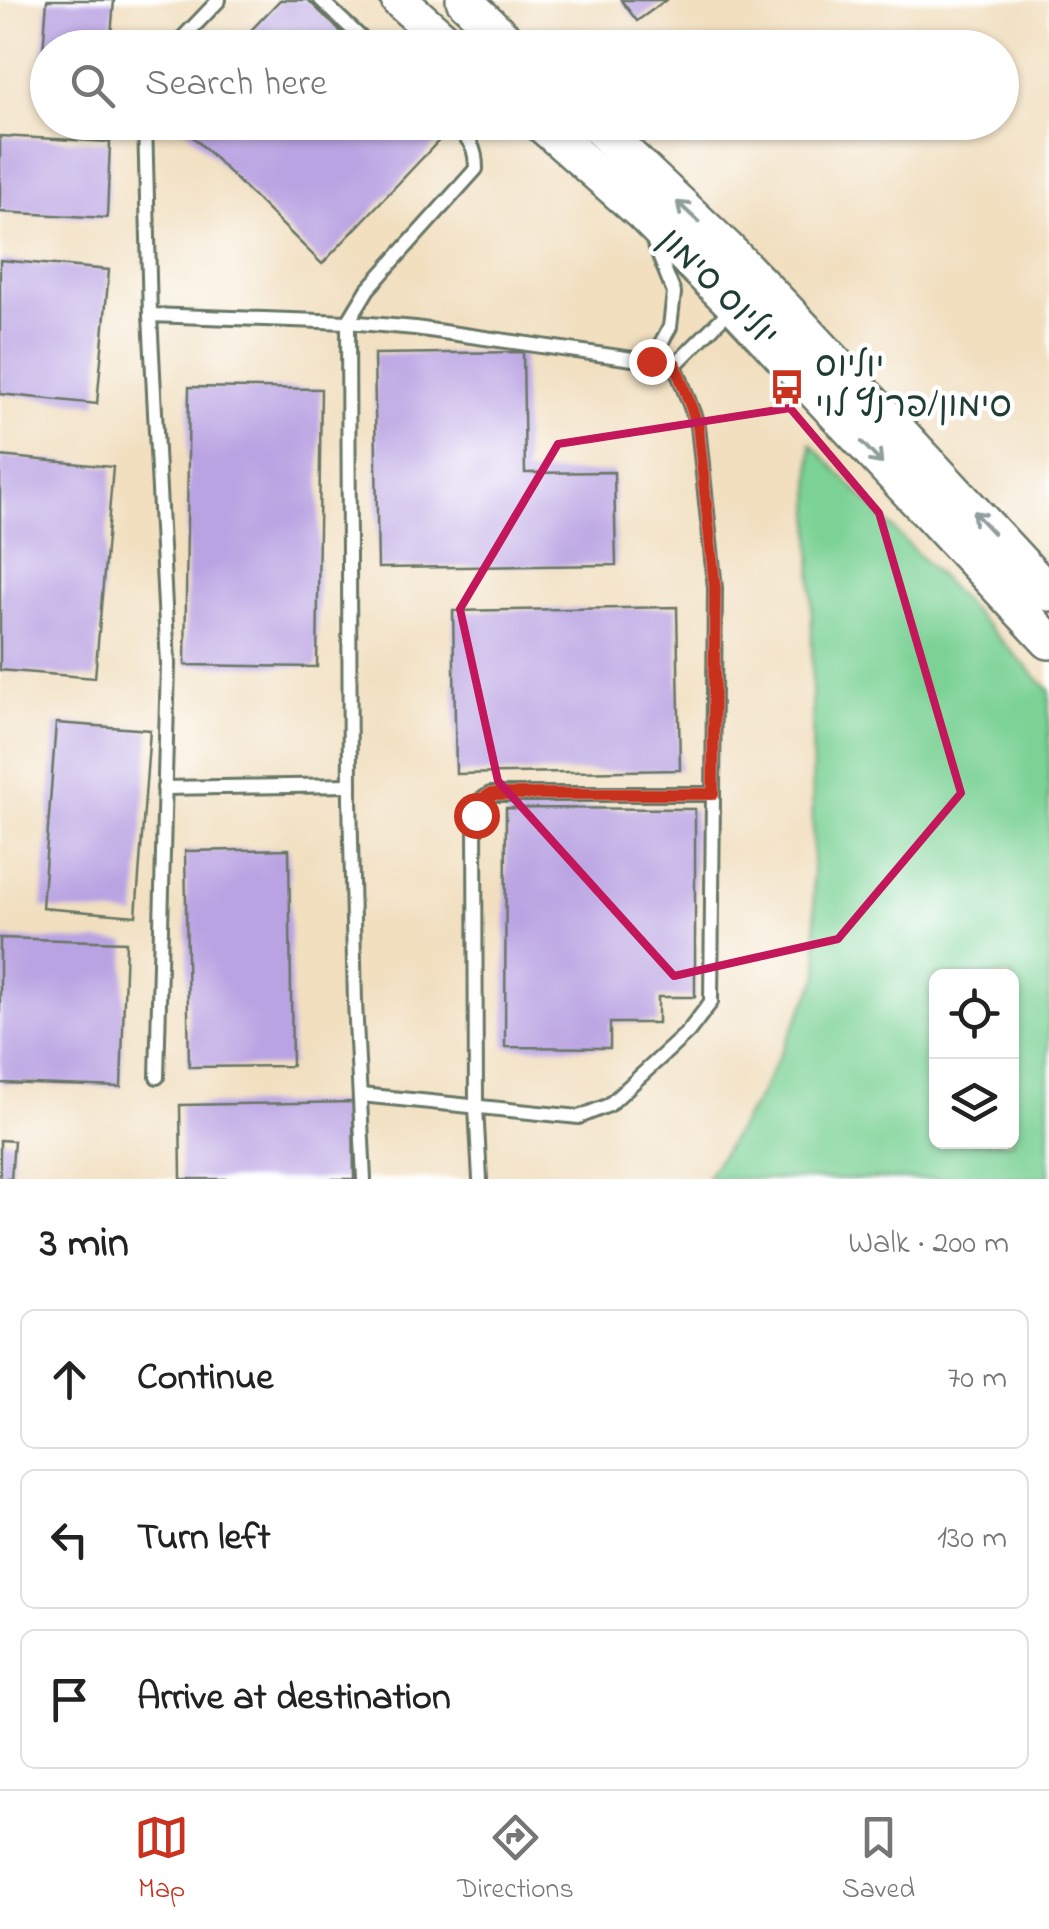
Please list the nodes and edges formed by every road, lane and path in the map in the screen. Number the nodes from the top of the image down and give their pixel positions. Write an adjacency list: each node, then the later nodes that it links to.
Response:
1 (219, 0): 5 (lane)
2 (321, 0): 6 (lane)
3 (399, 0): 7 (street)
4 (471, 5): 8 (street)
5 (190, 30)
6 (353, 30)
7 (433, 30)
8 (496, 30)
9 (145, 140): 15 (lane)
10 (469, 140): 16 (lane)
11 (559, 140): 13 (street, יוליוס סימון)
12 (610, 140): 14 (street, יוליוס סימון, one-way to 12)
13 (642, 213): 14 (street, יוליוס סימון); 17 (lane)
14 (746, 293): 18 (lane); 19 (street, יוליוס סימון, one-way to 14); 20 (street, יוליוס סימון, one-way to 20)
15 (150, 315): 16 (lane); 22 (lane)
16 (348, 322): 17 (lane); 21 (lane)
17 (651, 361): 18 (lane)
18 (675, 364): 23 (lane)
19 (1049, 593)
20 (1049, 640)
21 (350, 785): 22 (lane); 25 (lane)
22 (164, 788): 24 (lane)
23 (713, 794): 26 (lane); 26 (lane)
24 (157, 1077)
25 (361, 1095): 26 (lane); 27 (lane)
26 (476, 1106): 28 (lane)
27 (364, 1179)
28 (480, 1179)

